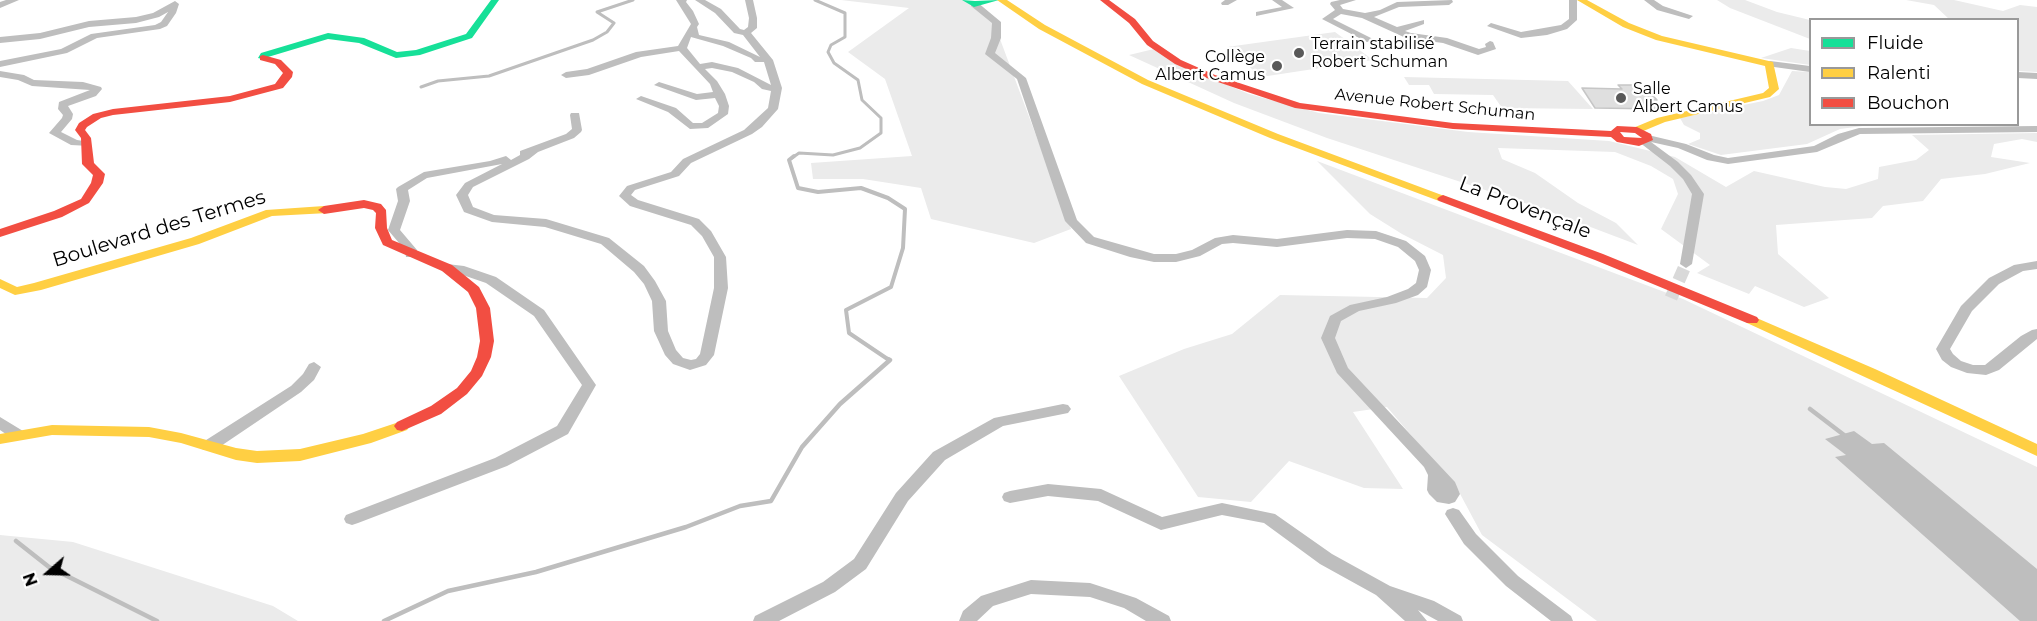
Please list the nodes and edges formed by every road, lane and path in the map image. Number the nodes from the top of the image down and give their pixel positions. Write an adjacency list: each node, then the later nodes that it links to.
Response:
1 (15, 0): 17 (street)
2 (502, 0): 18 (street)
3 (683, 0): 24 (street)
4 (699, 0): 26 (street)
5 (749, 0): 26 (street)
6 (1018, 0): 58 (main road, La Provençale)
7 (1104, 0): 46 (main road, Avenue Robert Schuman)
8 (1276, 0): 20 (street)
9 (1352, 0): 19 (street)
10 (1573, 0): 23 (street)
11 (1581, 0): 32 (main road)
12 (1648, 0): 13 (street)
13 (1664, 0)
14 (985, 1): 63 (main road, La Provençale); 72 (street)
15 (176, 2): 27 (street); 33 (street)
16 (1449, 2): 21 (street)
17 (0, 4)
18 (492, 4): 47 (main road)
19 (1340, 11): 21 (street); 28 (street)
20 (1259, 14)
21 (1365, 16): 25 (street)
22 (1421, 22): 25 (street)
23 (1491, 26)
24 (693, 28): 30 (street); 31 (street)
25 (1395, 31): 29 (street)
26 (746, 33): 31 (street)
27 (0, 40)
28 (1370, 40)
29 (1490, 44)
30 (682, 48): 34 (street); 37 (street)
31 (767, 59): 41 (street)
32 (1770, 63): 35 (street); 46 (main road)
33 (0, 64)
34 (699, 67): 41 (street); 42 (street)
35 (1809, 69)
36 (0, 74): 47 (street)
37 (566, 75)
38 (2019, 75): 39 (street)
39 (2037, 76)
40 (659, 85): 42 (street)
41 (777, 89): 48 (street)
42 (720, 94): 43 (street)
43 (642, 99)
44 (575, 115): 48 (street)
45 (2037, 129): 46 (street)
46 (1643, 137): 51 (street)
47 (86, 144): 49 (main road)
48 (533, 151): 50 (street)
49 (0, 233)
50 (410, 254): 53 (main road, Boulevard des Termes); 54 (main road, Boulevard des Termes)
51 (1686, 264)
52 (2037, 265): 55 (street)
53 (447, 268): 62 (main road, Boulevard des Termes); 65 (street)
54 (0, 283)
55 (2037, 333)
56 (314, 367): 62 (street)
57 (1063, 409): 67 (street)
58 (1985, 410)
59 (0, 422): 60 (street)
60 (18, 435): 61 (main road, Boulevard des Termes); 62 (main road, Boulevard des Termes)
61 (0, 439)
62 (209, 446)
63 (2037, 450)
64 (1010, 497): 66 (street)
65 (352, 519)
66 (1382, 590): 70 (street); 71 (street)
67 (762, 621)
68 (968, 621): 69 (street)
69 (1162, 621)
70 (1418, 621)
71 (1454, 621)
72 (1564, 621)

